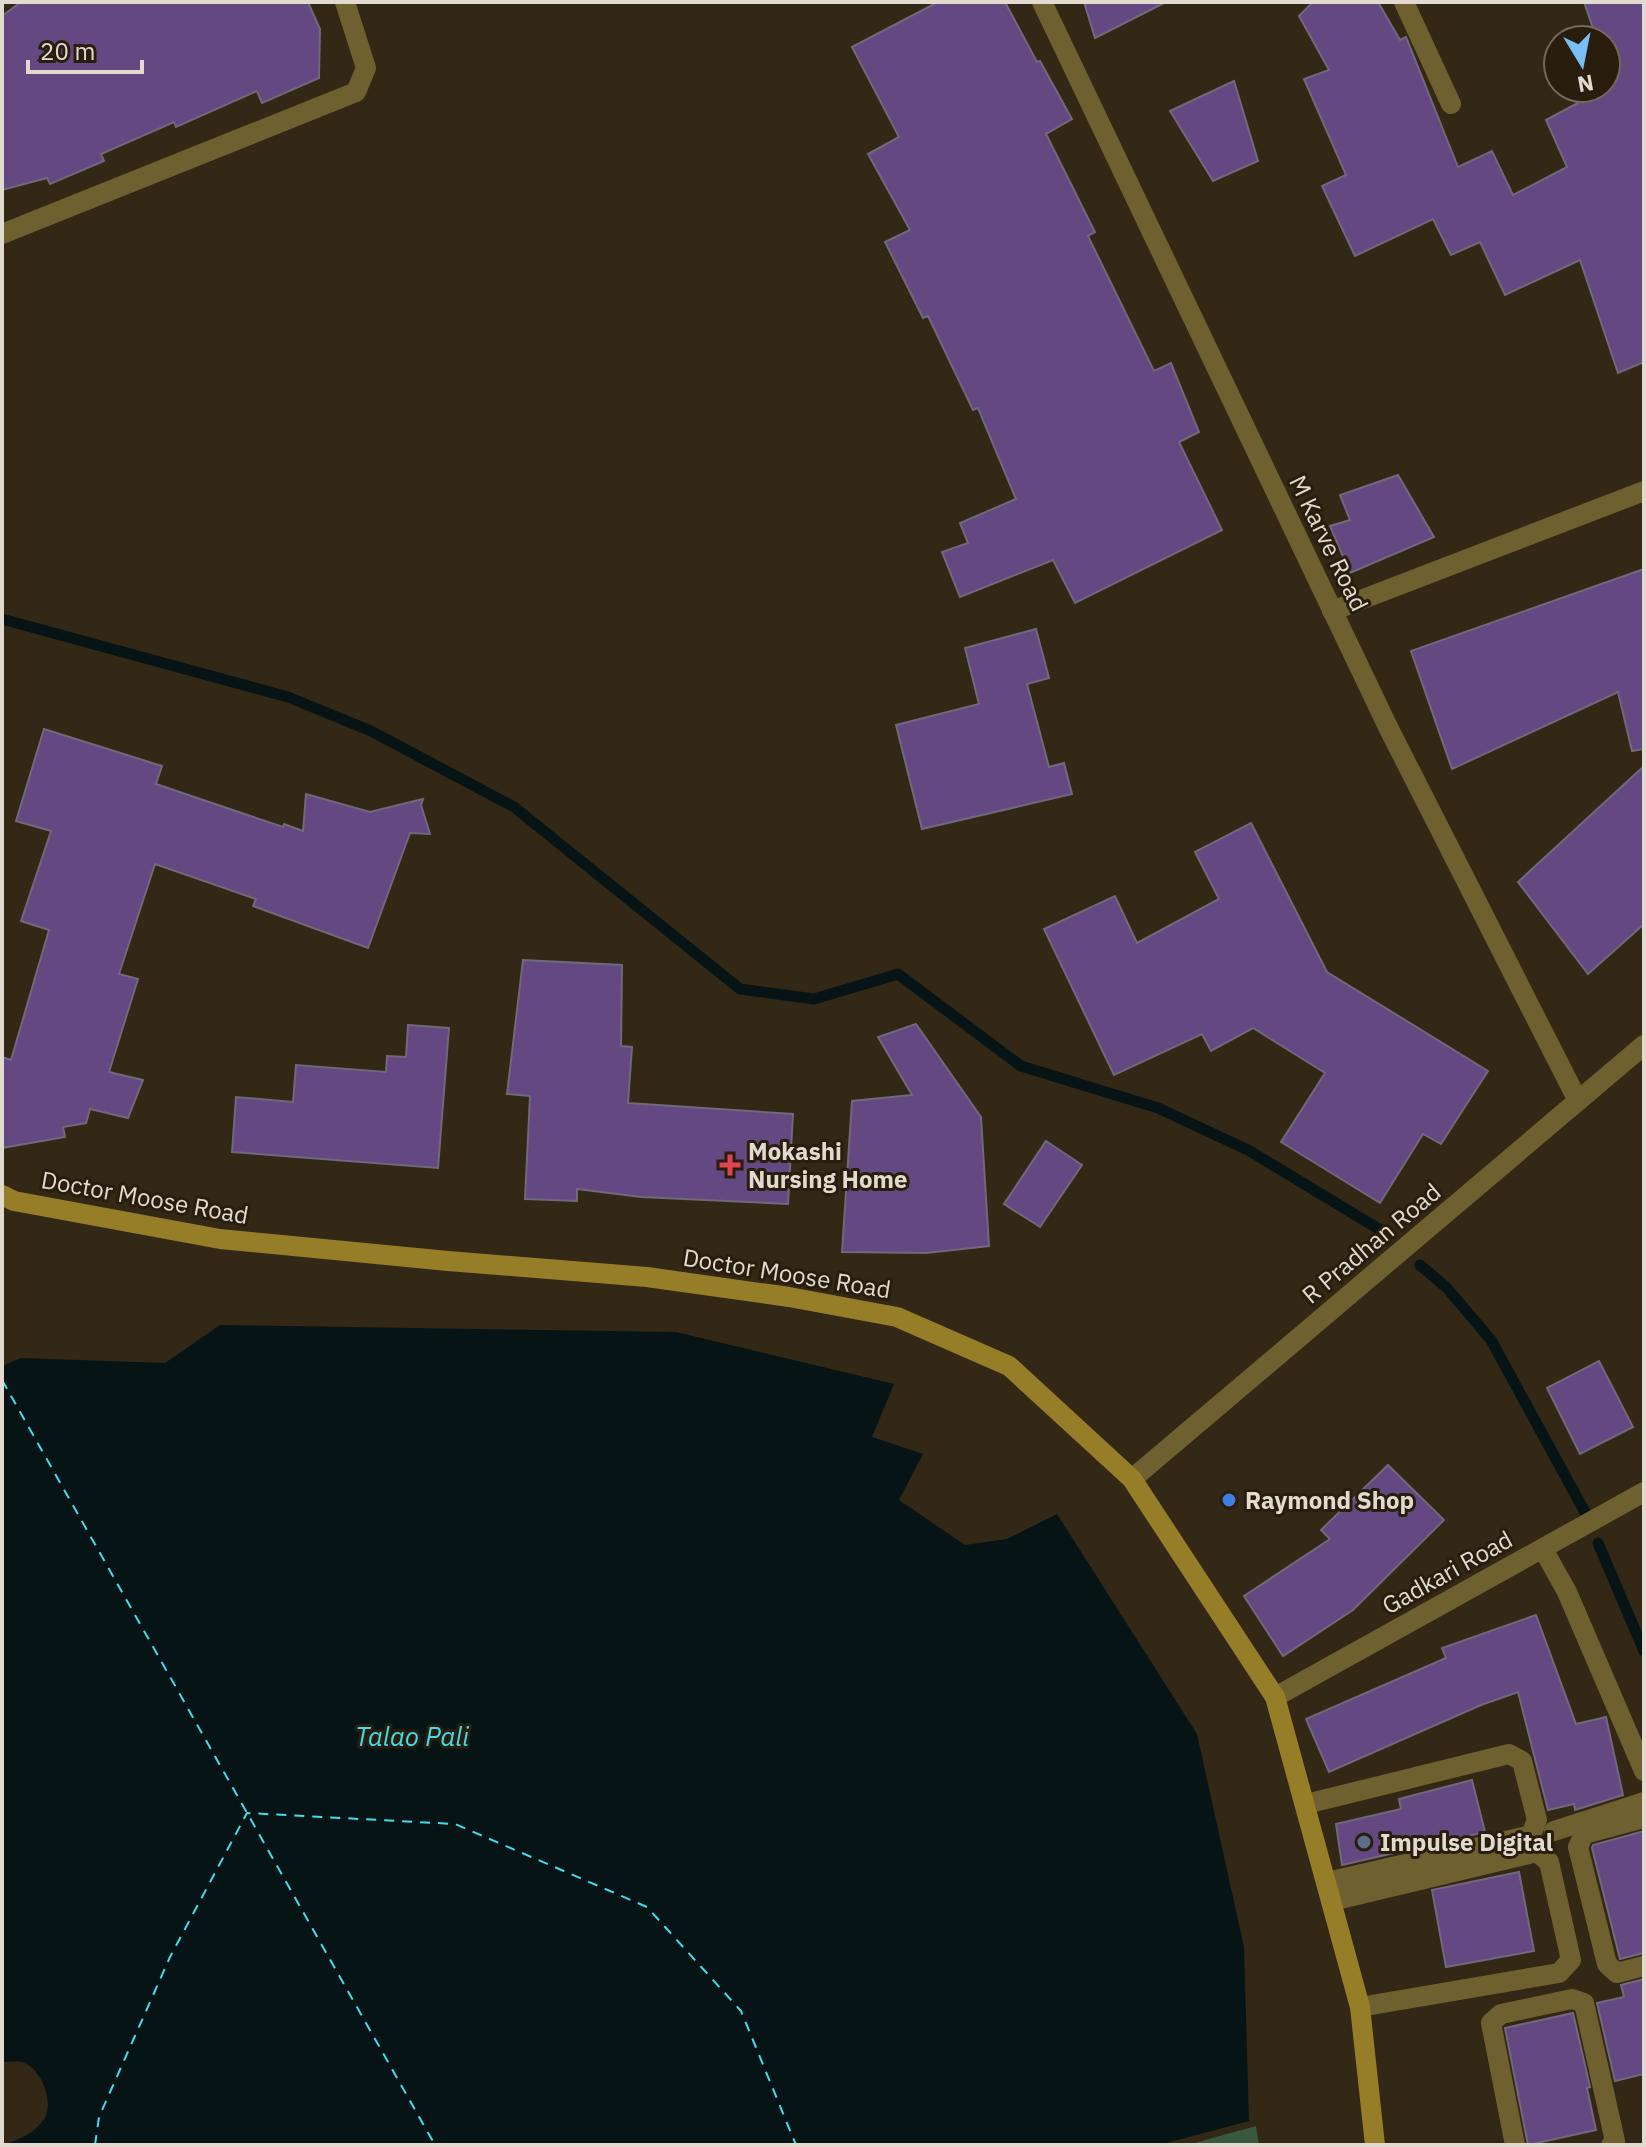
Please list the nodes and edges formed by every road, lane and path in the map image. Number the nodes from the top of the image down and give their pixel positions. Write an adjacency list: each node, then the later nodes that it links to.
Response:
1 (345, 2): 5 (street)
2 (1042, 2): 7 (street, M Karve Road)
3 (1404, 2): 4 (street)
4 (1451, 104)
5 (2, 234)
6 (1644, 491): 7 (street)
7 (1332, 611): 9 (street, M Karve Road)
8 (1644, 1045): 9 (street, R Pradhan Road)
9 (1578, 1101): 11 (street, R Pradhan Road)
10 (2, 1195): 11 (main road, Doctor Moose Road)
11 (1132, 1479): 14 (main road, Doctor Moose Road)
12 (1644, 1492): 13 (street, Gadkari Road)
13 (1543, 1549): 14 (street, Gadkari Road); 15 (street)
14 (1275, 1697): 17 (main road, Doctor Moose Road)
15 (1644, 1771)
16 (1644, 1802): 19 (street)
17 (1306, 1804): 20 (main road, Doctor Moose Road); 20 (street)
18 (1644, 1818): 21 (street)
19 (1554, 1831)
20 (1330, 1892): 22 (main road, Doctor Moose Road); 22 (street)
21 (1644, 1966)
22 (1360, 2007): 23 (main road, Doctor Moose Road)
23 (1375, 2145)
24 (1515, 2145): 25 (street)
25 (1611, 2145)

